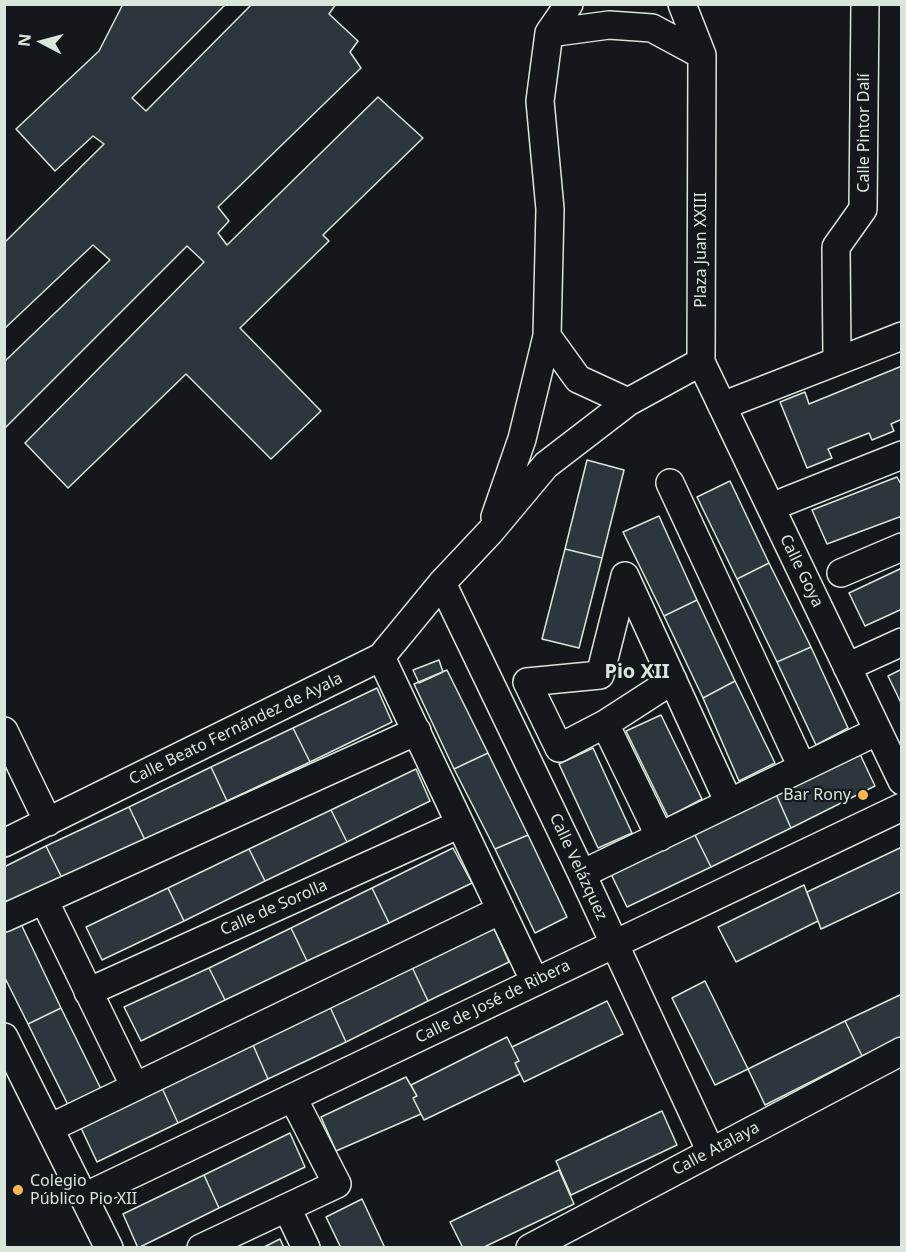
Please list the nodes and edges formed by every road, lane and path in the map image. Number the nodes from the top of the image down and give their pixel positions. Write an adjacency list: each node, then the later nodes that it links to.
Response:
1 (569, 4): 4 (street)
2 (682, 4): 5 (street, Plaza Juan XXIII)
3 (865, 4): 8 (street, Calle Pintor Dalí)
4 (549, 33): 5 (street); 6 (street)
5 (702, 55): 9 (street, Plaza Juan XXIII)
6 (547, 336): 10 (street); 15 (street)
7 (902, 336): 8 (street)
8 (837, 360): 11 (street)
9 (701, 362): 10 (street); 11 (street, Calle Goya)
10 (628, 402): 15 (street)
11 (722, 406): 14 (street, Calle Goya)
12 (902, 455): 14 (street)
13 (670, 483): 27 (street)
14 (771, 507): 21 (street, Calle Goya)
15 (490, 532): 18 (street)
16 (902, 547): 17 (street)
17 (841, 573)
18 (442, 583): 20 (street, Calle Beato Fernández de Ayala); 35 (street, Calle Velázquez)
19 (902, 642): 21 (street)
20 (381, 657): 25 (street); 31 (street, Calle Beato Fernández de Ayala)
21 (847, 667): 26 (street, Calle Goya)
22 (673, 680): 23 (street); 23 (street); 29 (street)
23 (605, 724): 33 (street)
24 (4, 731): 31 (street)
25 (417, 731): 32 (street); 36 (street)
26 (878, 731): 27 (street); 28 (street, Calle Goya)
27 (802, 767): 29 (street)
28 (902, 781)
29 (729, 803): 33 (street)
30 (902, 807): 39 (street, Calle de José de Ribera)
31 (48, 822): 34 (street, Calle Beato Fernández de Ayala)
32 (460, 824): 37 (street); 41 (street, Calle de Sorolla)
33 (660, 837): 35 (street)
34 (4, 843)
35 (582, 874): 39 (street, Calle Velázquez)
36 (44, 900): 38 (street); 41 (street)
37 (501, 910): 40 (street); 44 (street)
38 (4, 918)
39 (614, 944): 40 (street, Calle de José de Ribera); 47 (street, Calle Velázquez)
40 (535, 982): 45 (street, Calle de José de Ribera)
41 (88, 992): 44 (street)
42 (4, 1037): 46 (street)
43 (902, 1052): 47 (street, Calle Atalaya)
44 (135, 1087): 46 (street)
45 (293, 1098): 48 (street, Calle de José de Ribera); 49 (street)
46 (50, 1128): 48 (street)
47 (711, 1152): 53 (street, Calle Atalaya)
48 (84, 1197): 51 (street)
49 (287, 1208): 50 (street); 52 (street)
50 (207, 1246)
51 (110, 1248)
52 (306, 1248)
53 (530, 1248)

